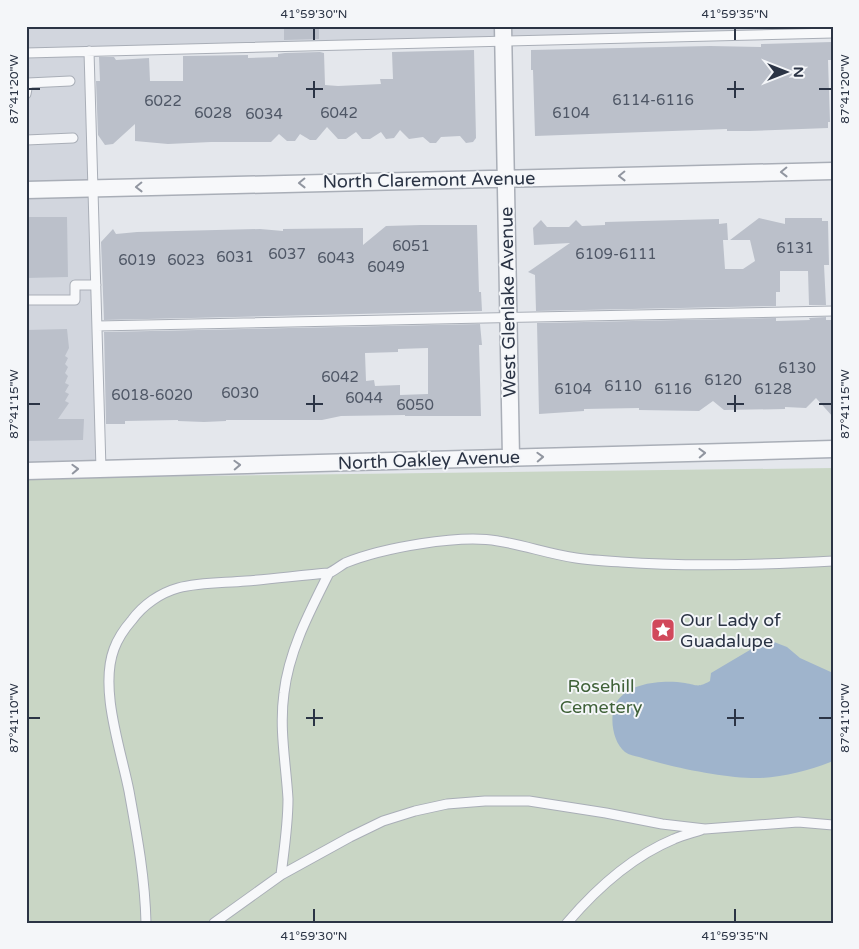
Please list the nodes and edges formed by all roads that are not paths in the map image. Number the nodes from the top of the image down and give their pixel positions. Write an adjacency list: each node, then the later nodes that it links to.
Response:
1 (833, 33): 2 (lane)
2 (503, 34): 3 (lane); 10 (street, West Glenlake Avenue)
3 (89, 51): 4 (lane); 11 (lane)
4 (26, 53)
5 (70, 81): 6 (lane)
6 (26, 94)
7 (73, 138): 8 (lane)
8 (26, 140)
9 (833, 171): 10 (street, North Claremont Avenue, one-way to 10)
10 (506, 178): 11 (street, North Claremont Avenue, one-way to 11); 16 (street, West Glenlake Avenue)
11 (93, 188): 12 (street, North Claremont Avenue); 13 (lane)
12 (26, 190)
13 (96, 285): 14 (lane); 17 (lane)
14 (26, 300)
15 (833, 311): 16 (lane)
16 (508, 319): 17 (lane); 19 (street, West Glenlake Avenue)
17 (97, 326): 20 (lane)
18 (833, 449): 19 (street, North Oakley Avenue, one-way to 18)
19 (511, 458): 20 (street, North Oakley Avenue, one-way to 19)
20 (101, 469): 21 (street, North Oakley Avenue, one-way to 20)
21 (26, 471)
22 (833, 561): 23 (lane)
23 (330, 573): 26 (lane); 27 (lane)
24 (833, 825): 25 (lane)
25 (705, 829): 26 (lane); 29 (lane)
26 (281, 875): 28 (lane)
27 (146, 923)
28 (214, 923)
29 (567, 923)

